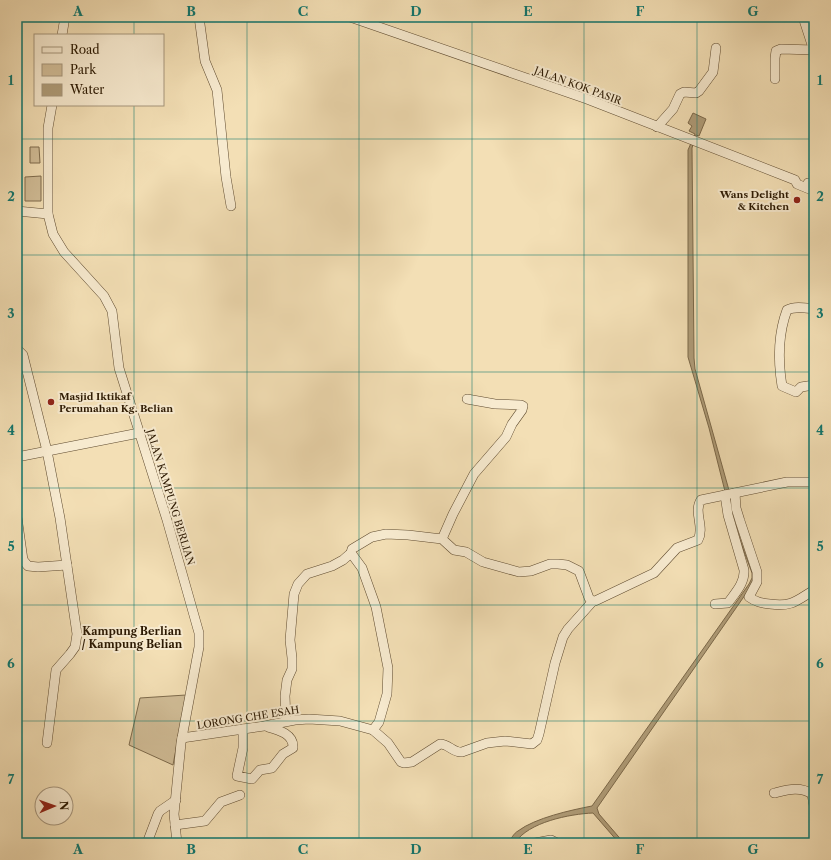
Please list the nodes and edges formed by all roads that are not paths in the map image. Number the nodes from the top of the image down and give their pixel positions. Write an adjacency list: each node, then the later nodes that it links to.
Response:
1 (65, 17): 5 (street)
2 (199, 17): 12 (street)
3 (350, 17): 10 (street, JALAN KOK PASIR)
4 (803, 17): 7 (street)
5 (62, 34)
6 (716, 48): 10 (street)
7 (814, 51): 8 (street)
8 (775, 79)
9 (52, 106): 14 (street, JALAN KAMPUNG BERLIAN)
10 (657, 127): 11 (street, JALAN KOK PASIR)
11 (812, 187)
12 (231, 206)
13 (17, 211): 14 (street)
14 (48, 214): 19 (street, JALAN KAMPUNG BERLIAN)
15 (814, 309): 17 (street)
16 (17, 351): 20 (street)
17 (814, 385)
18 (467, 399): 26 (street)
19 (139, 433): 20 (street); 36 (street, JALAN KAMPUNG BERLIAN)
20 (47, 451): 21 (street); 28 (street)
21 (17, 457)
22 (814, 482): 23 (street)
23 (735, 493): 24 (street); 29 (street)
24 (725, 495): 30 (street); 31 (street)
25 (17, 517): 28 (street)
26 (442, 539): 27 (street); 30 (street)
27 (351, 553): 32 (street); 35 (street)
28 (67, 564): 37 (street)
29 (814, 590)
30 (593, 601): 35 (street, LORONG CHE ESAH)
31 (715, 604)
32 (286, 722): 33 (street, LORONG CHE ESAH); 35 (street, LORONG CHE ESAH)
33 (264, 726): 34 (street, LORONG CHE ESAH); 34 (street)
34 (243, 729): 36 (street, LORONG CHE ESAH)
35 (373, 730)
36 (182, 738): 40 (street, JALAN KAMPUNG BERLIAN)
37 (46, 743)
38 (774, 793): 41 (street)
39 (240, 795): 42 (street)
40 (176, 800): 42 (street, JALAN KAMPUNG BERLIAN); 43 (street)
41 (814, 806)
42 (175, 825): 44 (street, JALAN KAMPUNG BERLIAN)
43 (147, 843)
44 (177, 843)
45 (535, 843): 46 (street)
46 (557, 843)

